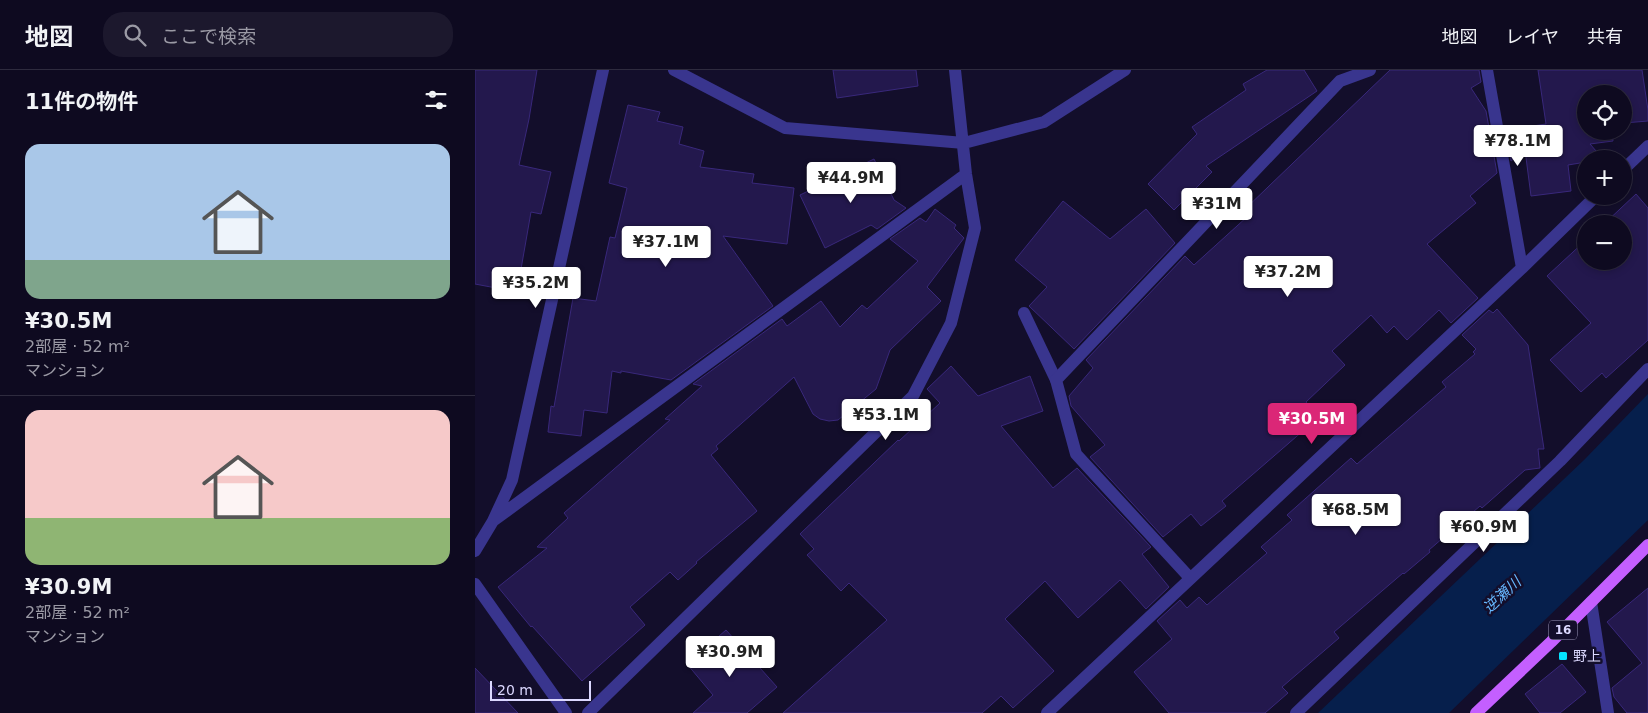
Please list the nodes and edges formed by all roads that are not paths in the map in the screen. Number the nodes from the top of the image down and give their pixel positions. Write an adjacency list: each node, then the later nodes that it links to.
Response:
1 (603, 70): 16 (street)
2 (674, 70): 7 (street)
3 (955, 70): 7 (street)
4 (1125, 70): 7 (street)
5 (1370, 70): 15 (street)
6 (1487, 70): 12 (street)
7 (964, 143): 10 (street)
8 (1648, 146): 9 (street)
9 (1632, 161)
10 (966, 174): 16 (street); 23 (street)
11 (1587, 205): 12 (street)
12 (1522, 268): 19 (street)
13 (1024, 313): 15 (street)
14 (1648, 370): 25 (street)
15 (1056, 380): 19 (street)
16 (493, 521): 18 (street)
17 (1648, 545): 21 (main road, 16)
18 (475, 552)
19 (1190, 578): 24 (street)
20 (475, 584): 22 (street)
21 (1591, 602): 26 (main road, 16); 27 (street)
22 (566, 713)
23 (588, 713)
24 (1047, 713)
25 (1296, 713)
26 (1476, 713)
27 (1608, 713)

